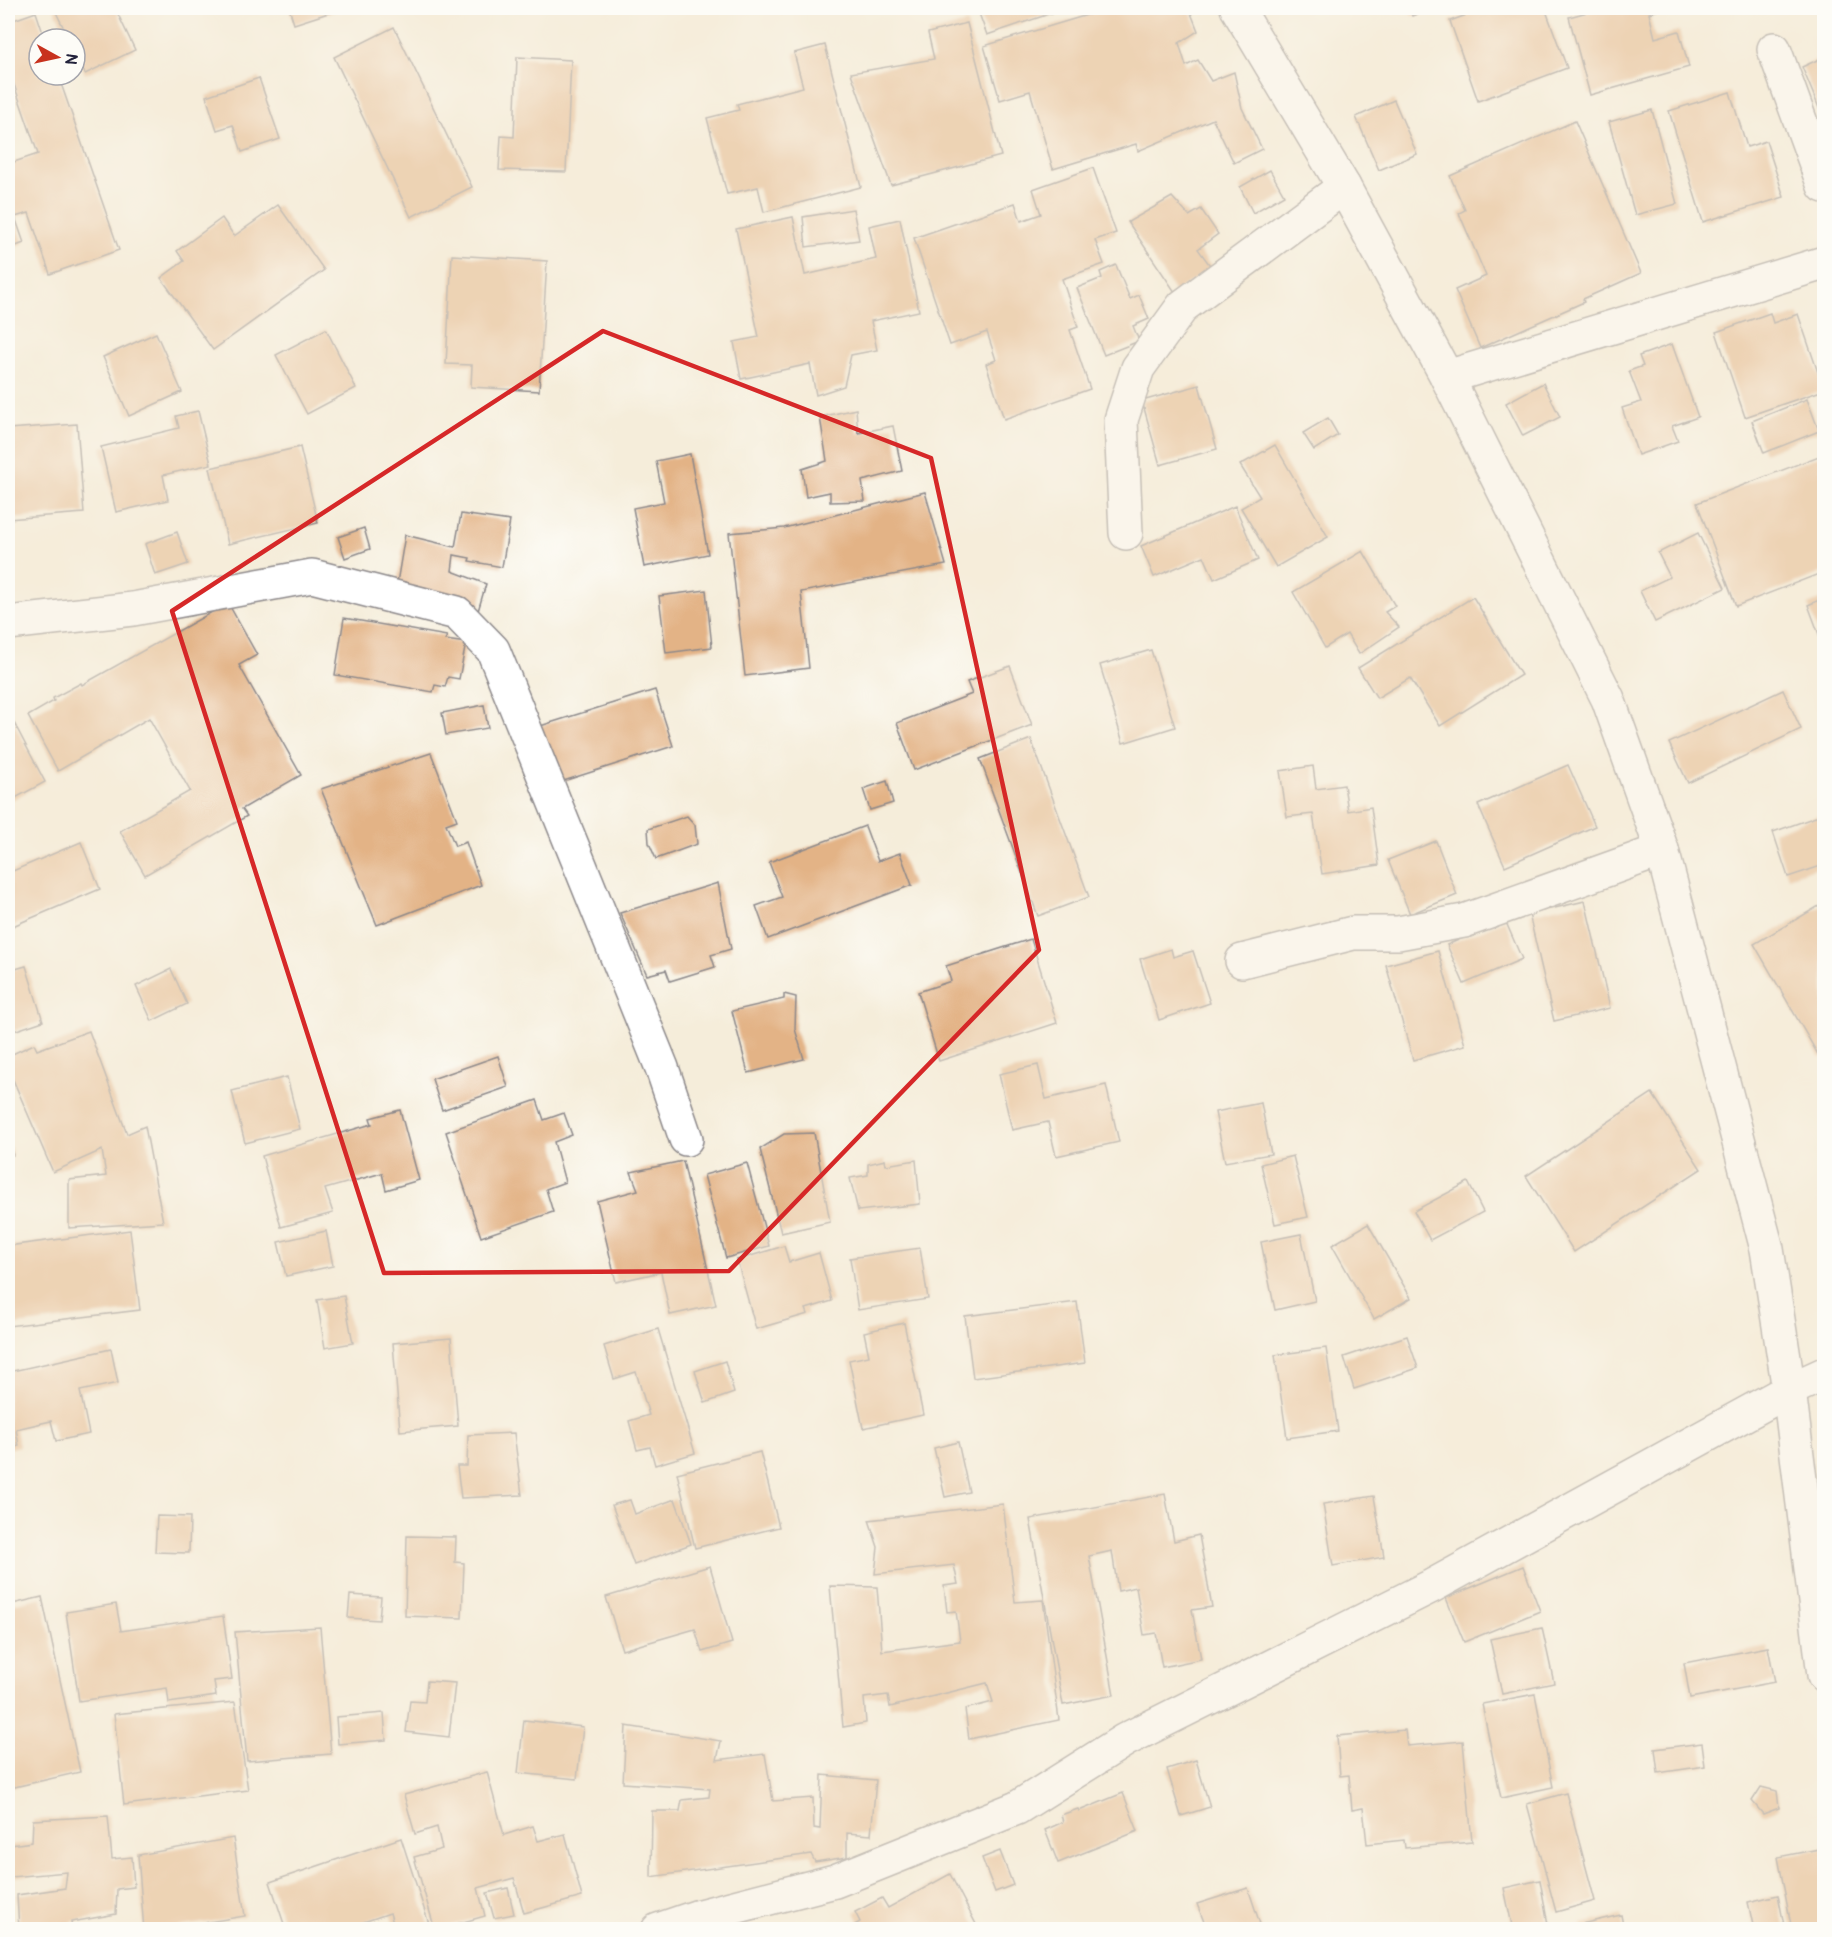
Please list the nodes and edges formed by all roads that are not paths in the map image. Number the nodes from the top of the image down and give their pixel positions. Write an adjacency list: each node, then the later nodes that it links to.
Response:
1 (1237, 8): 4 (street)
2 (1774, 48): 3 (street)
3 (1824, 186)
4 (1344, 187): 6 (street); 7 (street)
5 (1824, 263): 6 (street)
6 (1447, 377): 9 (street)
7 (1126, 533)
8 (8, 623): 11 (street)
9 (1662, 850): 10 (street); 13 (street)
10 (1242, 961)
11 (686, 1138)
12 (1824, 1374): 13 (street)
13 (1789, 1390): 14 (street); 15 (street)
14 (1824, 1675)
15 (697, 1923): 16 (street)
16 (658, 1929)

